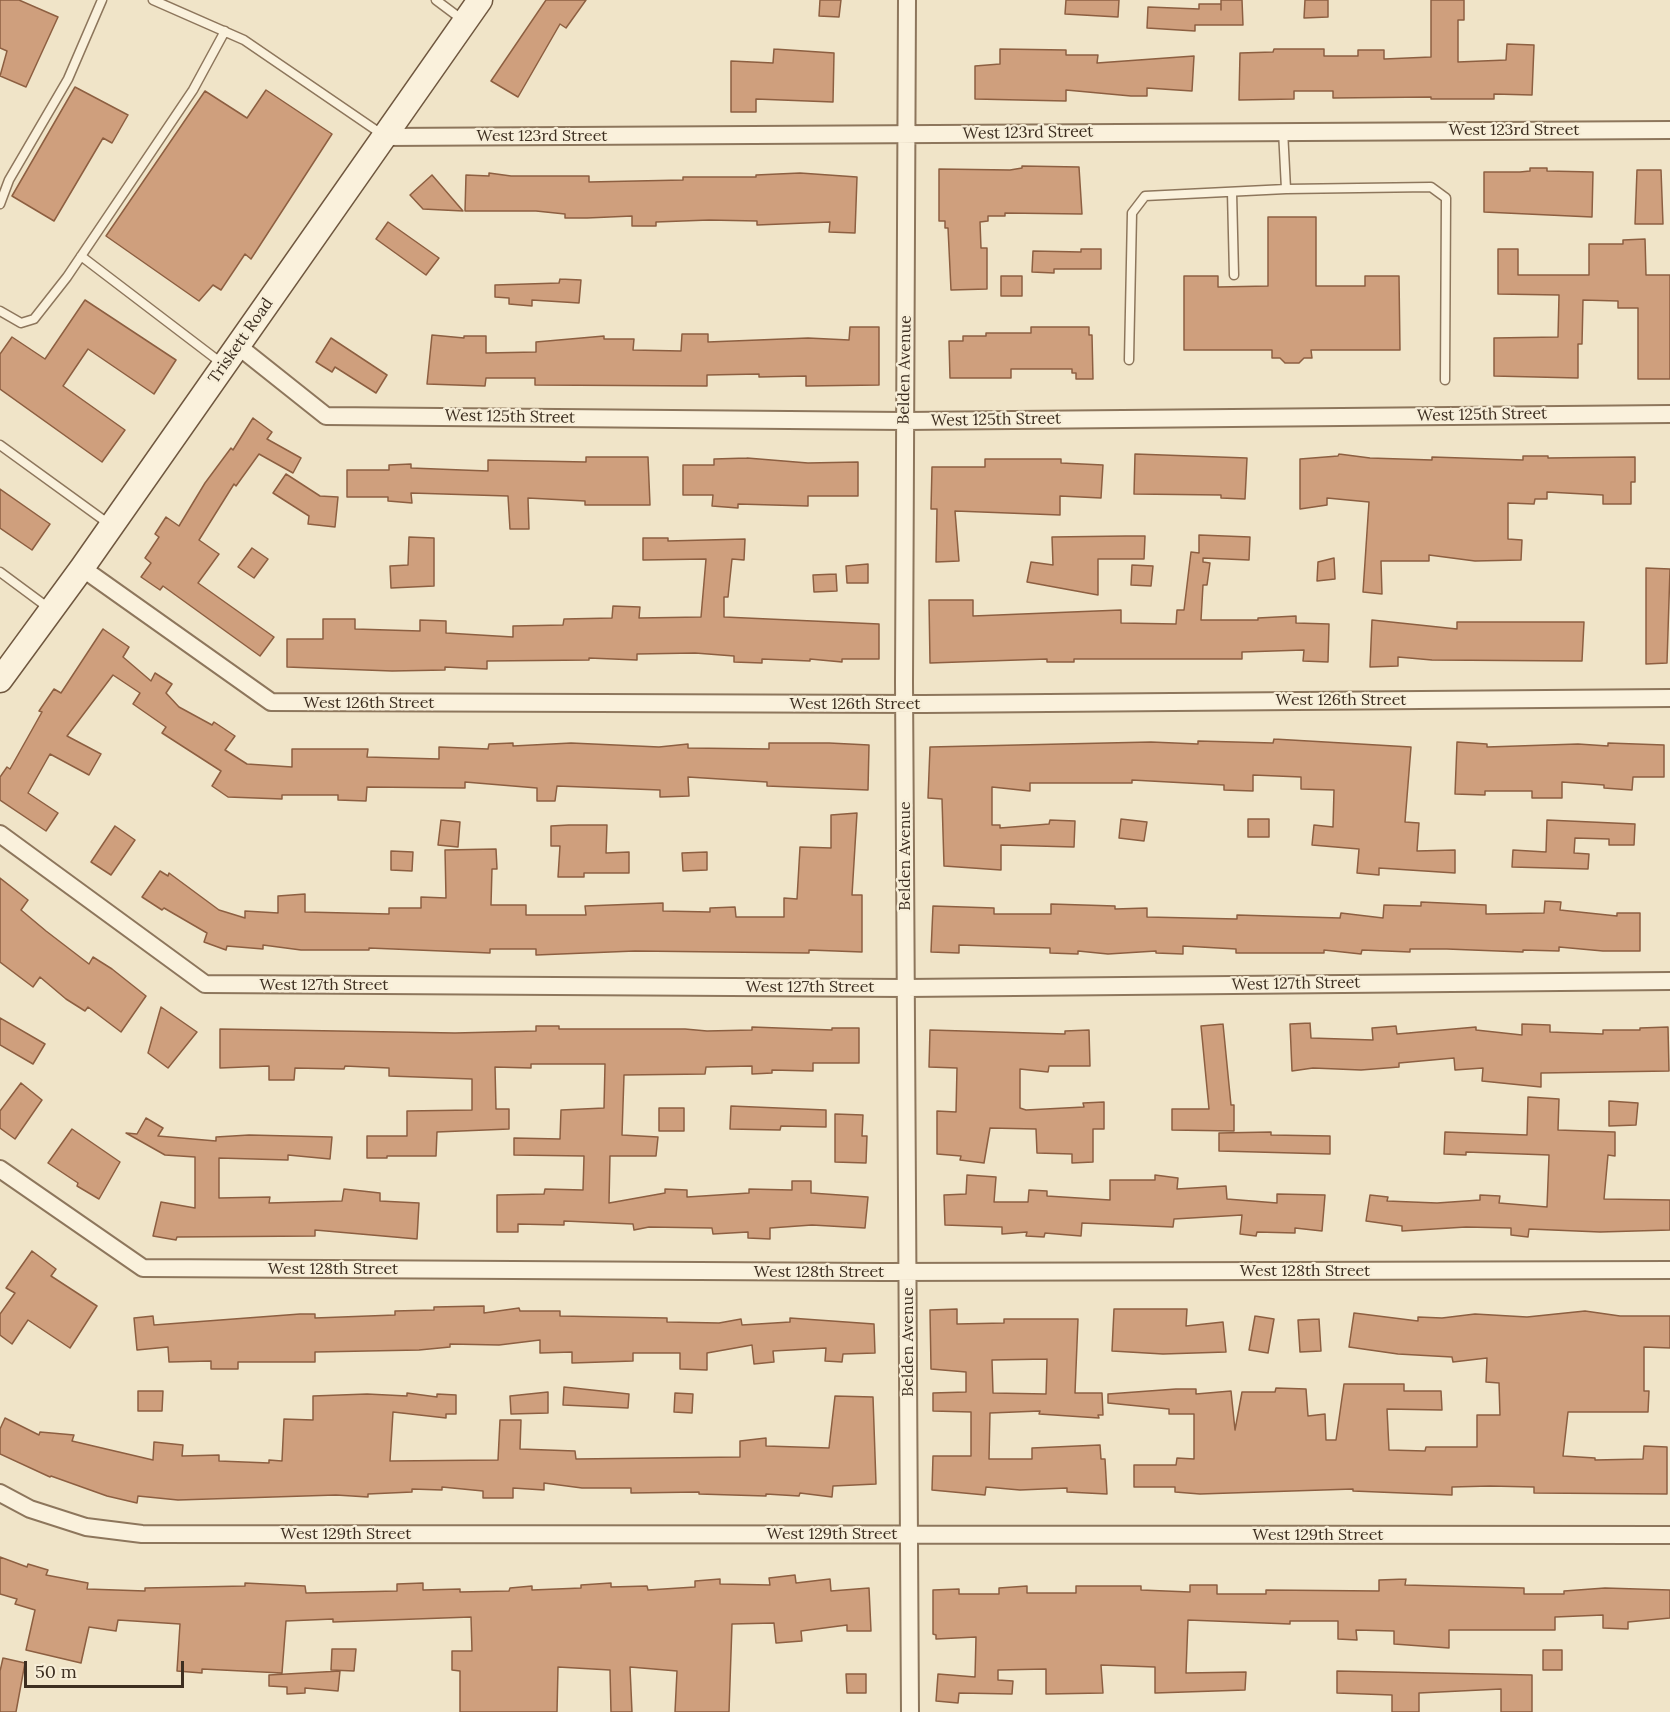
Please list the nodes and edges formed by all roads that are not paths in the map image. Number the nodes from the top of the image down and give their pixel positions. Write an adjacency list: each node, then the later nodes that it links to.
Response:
1 (102, 0): 14 (lane)
2 (153, 0): 7 (lane)
3 (436, 0): 6 (lane)
4 (480, 0): 6 (street, Triskett Road)
5 (908, 0): 10 (street, Belden Avenue)
6 (465, 22): 11 (street, Triskett Road)
7 (225, 31): 11 (lane); 15 (lane)
8 (1283, 130): 9 (street, West 123rd Street); 10 (street, West 123rd Street); 12 (lane)
9 (1670, 130)
10 (909, 134): 11 (street, West 123rd Street); 22 (street, Belden Avenue)
11 (386, 137): 18 (street, Triskett Road)
12 (1286, 189): 13 (lane); 20 (lane)
13 (1232, 192): 16 (lane); 19 (lane)
14 (0, 204)
15 (81, 256): 17 (lane); 18 (lane)
16 (1234, 276)
17 (0, 311)
18 (231, 356): 22 (street, West 125th Street); 24 (street, Triskett Road)
19 (1129, 360)
20 (1445, 380)
21 (1670, 414): 22 (street, West 125th Street)
22 (904, 421): 30 (street, Belden Avenue)
23 (0, 446): 24 (lane)
24 (111, 526): 25 (street, Triskett Road)
25 (82, 568): 27 (street, Triskett Road); 30 (street, West 126th Street)
26 (0, 572): 27 (lane)
27 (50, 609): 28 (street, Triskett Road)
28 (0, 680)
29 (1670, 698): 30 (street, West 126th Street)
30 (904, 704): 33 (street, Belden Avenue)
31 (0, 834): 33 (street, West 127th Street)
32 (1670, 981): 33 (street, West 127th Street)
33 (906, 988): 36 (street, Belden Avenue)
34 (0, 1169): 36 (street, West 128th Street)
35 (1670, 1270): 36 (street, West 128th Street)
36 (908, 1272): 38 (street, Belden Avenue)
37 (0, 1493): 38 (street, West 129th Street)
38 (909, 1534): 39 (street, West 129th Street); 40 (street, Belden Avenue)
39 (1670, 1535)
40 (910, 1712)

